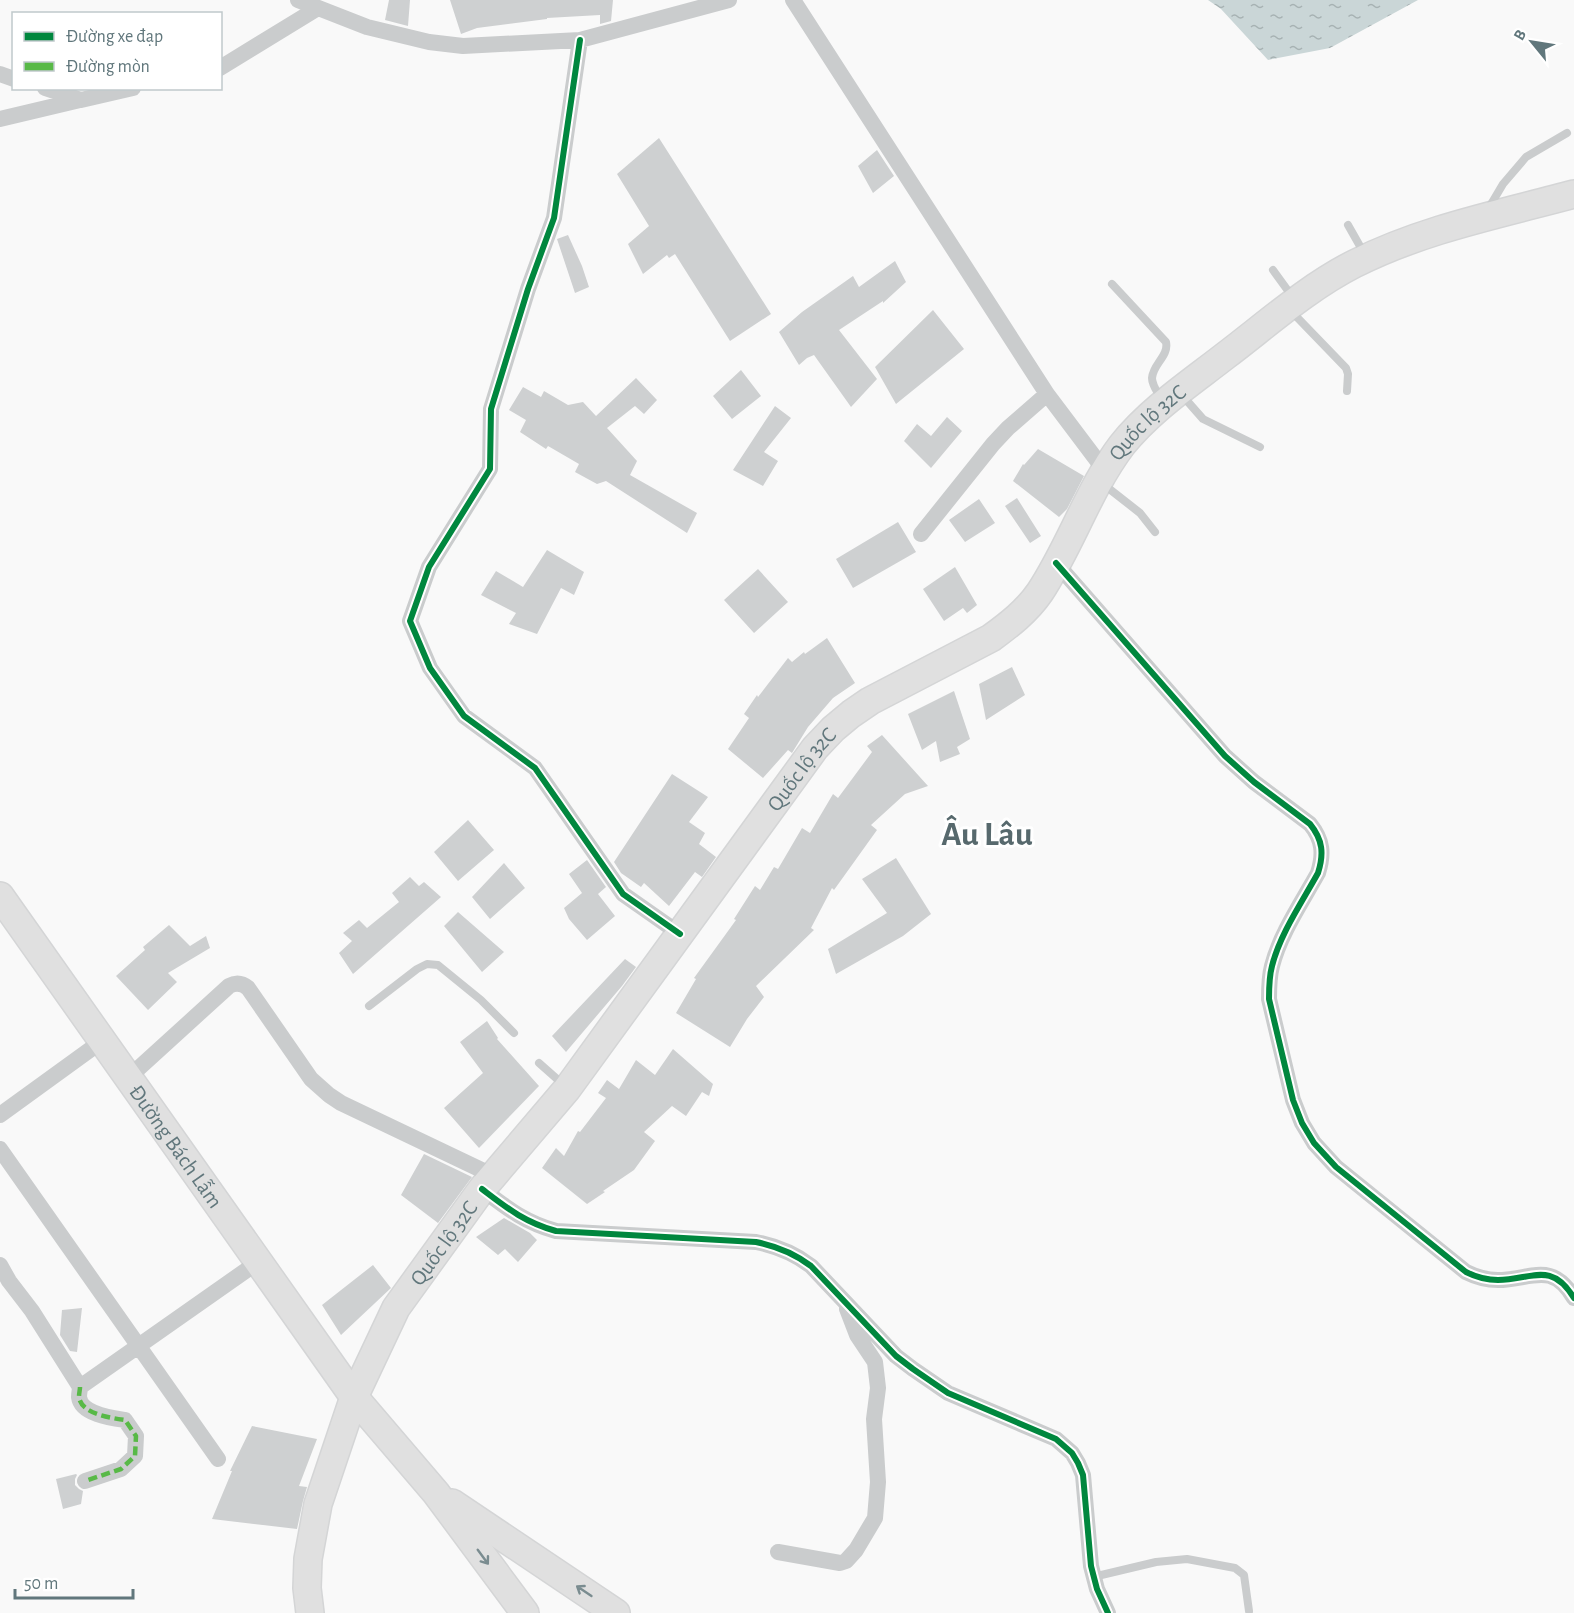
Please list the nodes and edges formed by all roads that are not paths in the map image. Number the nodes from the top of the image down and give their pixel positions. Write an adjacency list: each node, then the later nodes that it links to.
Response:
1 (298, 0): 4 (street)
2 (729, 0): 5 (street)
3 (793, 0): 20 (street)
4 (319, 4): 5 (street); 6 (street)
5 (580, 40): 28 (street)
6 (222, 67)
7 (51, 90): 9 (street)
8 (125, 90): 9 (street)
9 (81, 100): 10 (street)
10 (0, 119)
11 (1567, 133): 13 (lane)
12 (1574, 194): 13 (main road, Quốc lộ 32C)
13 (1482, 219): 15 (main road, Quốc lộ 32C)
14 (1348, 225): 15 (lane)
15 (1367, 258): 18 (main road, Quốc lộ 32C)
16 (1273, 270): 18 (lane)
17 (1112, 284): 21 (lane)
18 (1292, 305): 19 (lane); 21 (main road, Quốc lộ 32C)
19 (1347, 392)
20 (1047, 394): 23 (street); 25 (street)
21 (1171, 398): 22 (lane); 23 (main road, Quốc lộ 32C)
22 (1260, 447)
23 (1102, 476): 24 (lane); 26 (main road, Quốc lộ 32C)
24 (1155, 532)
25 (921, 534)
26 (1056, 563): 28 (main road, Quốc lộ 32C); 40 (street)
27 (0, 896): 31 (main road, Đường Bách Lẫm)
28 (680, 934): 34 (main road, Quốc lộ 32C)
29 (369, 1006): 30 (lane)
30 (514, 1033)
31 (102, 1041): 33 (main road, Đường Bách Lẫm); 35 (street)
32 (539, 1064): 34 (lane)
33 (129, 1077): 37 (street); 38 (main road, Đường Bách Lẫm)
34 (567, 1089): 37 (main road, Quốc lộ 32C)
35 (0, 1115)
36 (0, 1149): 42 (street)
37 (487, 1182): 41 (street); 44 (main road, Quốc lộ 32C)
38 (258, 1262): 42 (street); 44 (main road, Đường Bách Lẫm)
39 (0, 1265): 43 (street)
40 (1574, 1298)
41 (843, 1300): 48 (street); 49 (street)
42 (139, 1345): 43 (street); 45 (street)
43 (80, 1387): 46 (street)
44 (354, 1396): 47 (main road, Đường Bách Lẫm); 51 (main road, Quốc lộ 32C)
45 (218, 1459)
46 (85, 1481)
47 (436, 1493): 52 (main road, one-way to 52); 53 (main road, one-way to 47)
48 (778, 1552)
49 (1093, 1577): 50 (lane); 54 (street)
50 (1249, 1611)
51 (310, 1613)
52 (525, 1613)
53 (616, 1613)
54 (1108, 1613)

